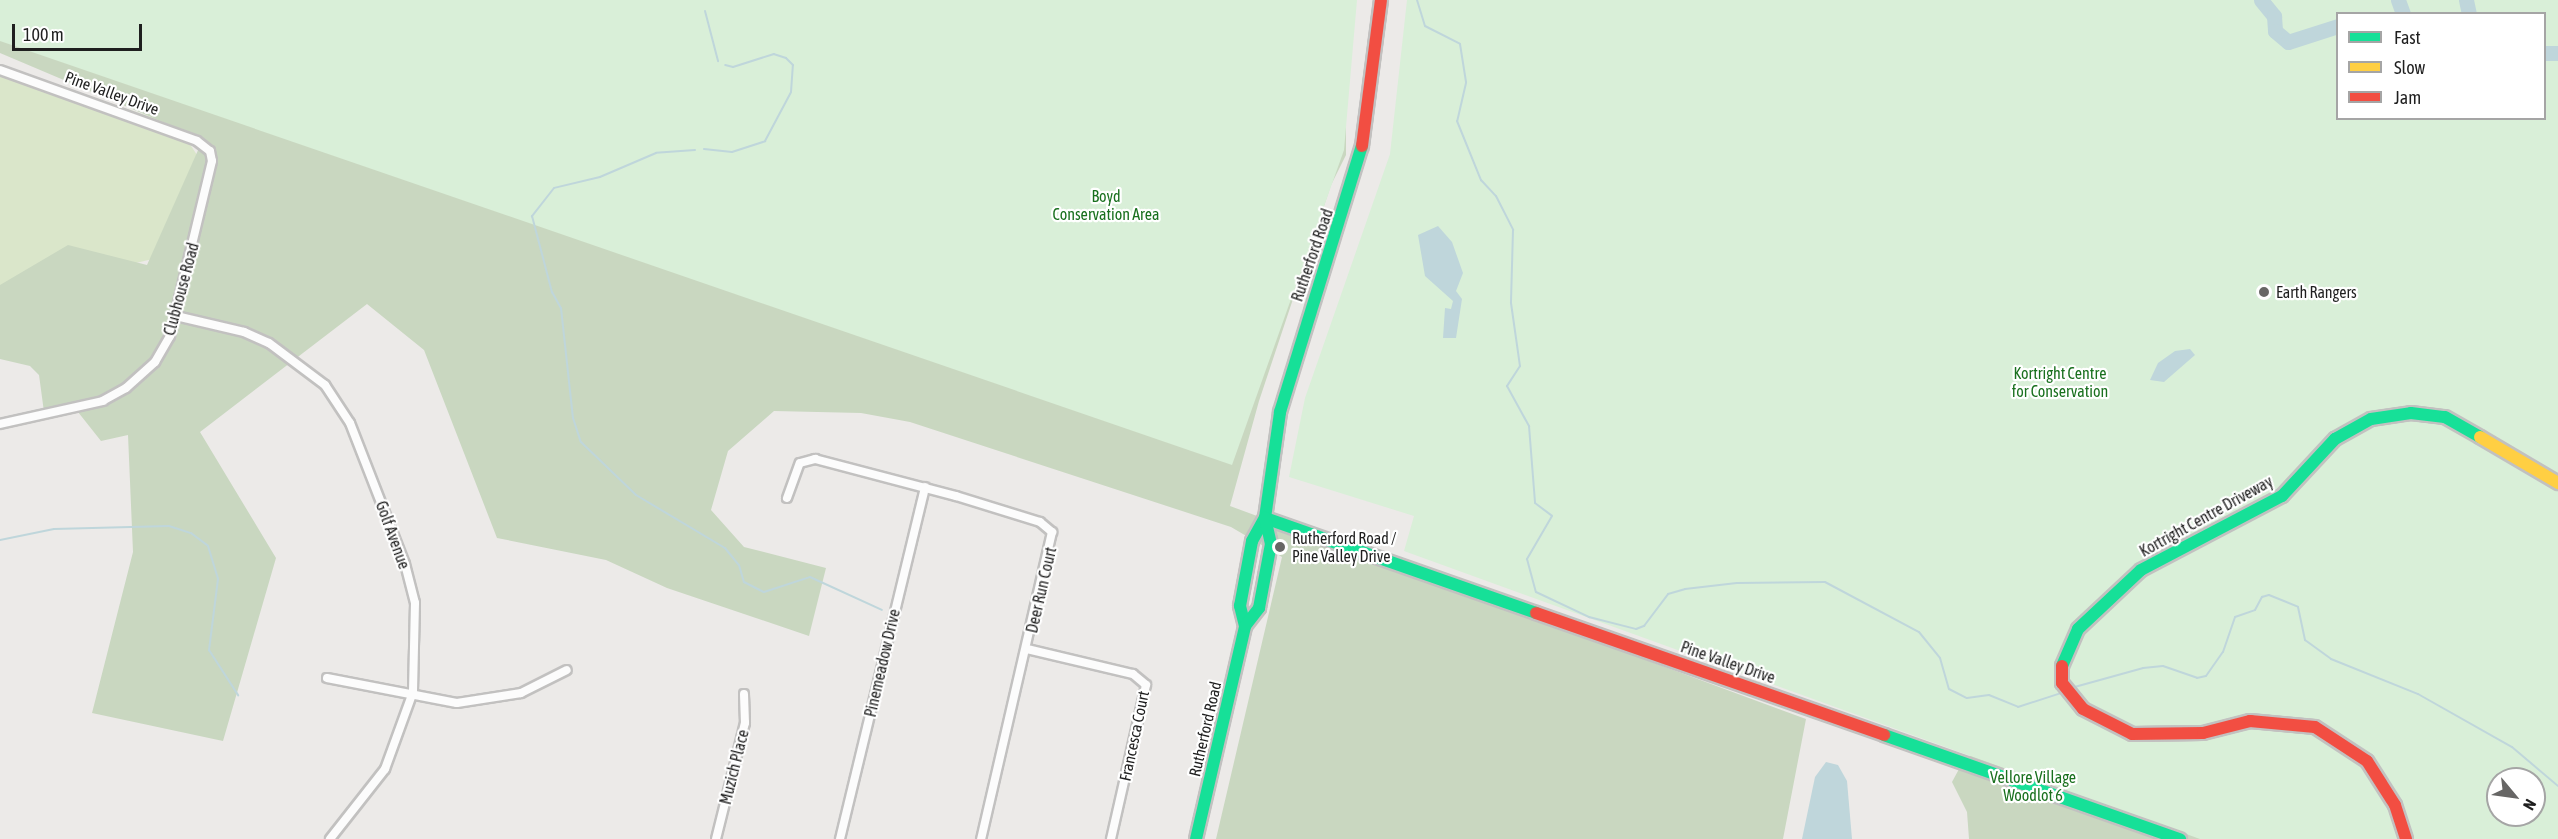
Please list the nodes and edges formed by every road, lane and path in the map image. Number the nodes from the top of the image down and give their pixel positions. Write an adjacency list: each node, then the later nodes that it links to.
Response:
1 (1381, 0): 9 (street, Rutherford Road)
2 (0, 70): 3 (street, Pine Valley Drive)
3 (210, 152): 4 (street, Clubhouse Road)
4 (176, 316): 5 (street, Clubhouse Road); 14 (street, Golf Avenue)
5 (0, 424)
6 (2558, 483): 23 (street, Kortright Centre Driveway)
7 (925, 487): 8 (street, Deer Run Court); 11 (street, Deer Run Court); 18 (street, Pinemeadow Drive)
8 (787, 498)
9 (1265, 518): 10 (street, Rutherford Road); 10 (street, Rutherford Road); 22 (street, Pine Valley Drive)
10 (1245, 626): 21 (street, Rutherford Road)
11 (1027, 649): 19 (street, Deer Run Court); 20 (street, Francesca Court)
12 (567, 670): 14 (street)
13 (327, 678): 14 (street)
14 (413, 692): 16 (street, Golf Avenue)
15 (744, 694): 17 (street, Muzich Place)
16 (335, 837)
17 (716, 839)
18 (840, 839)
19 (981, 839)
20 (1111, 839)
21 (1196, 839)
22 (2180, 839)
23 (2406, 839)

